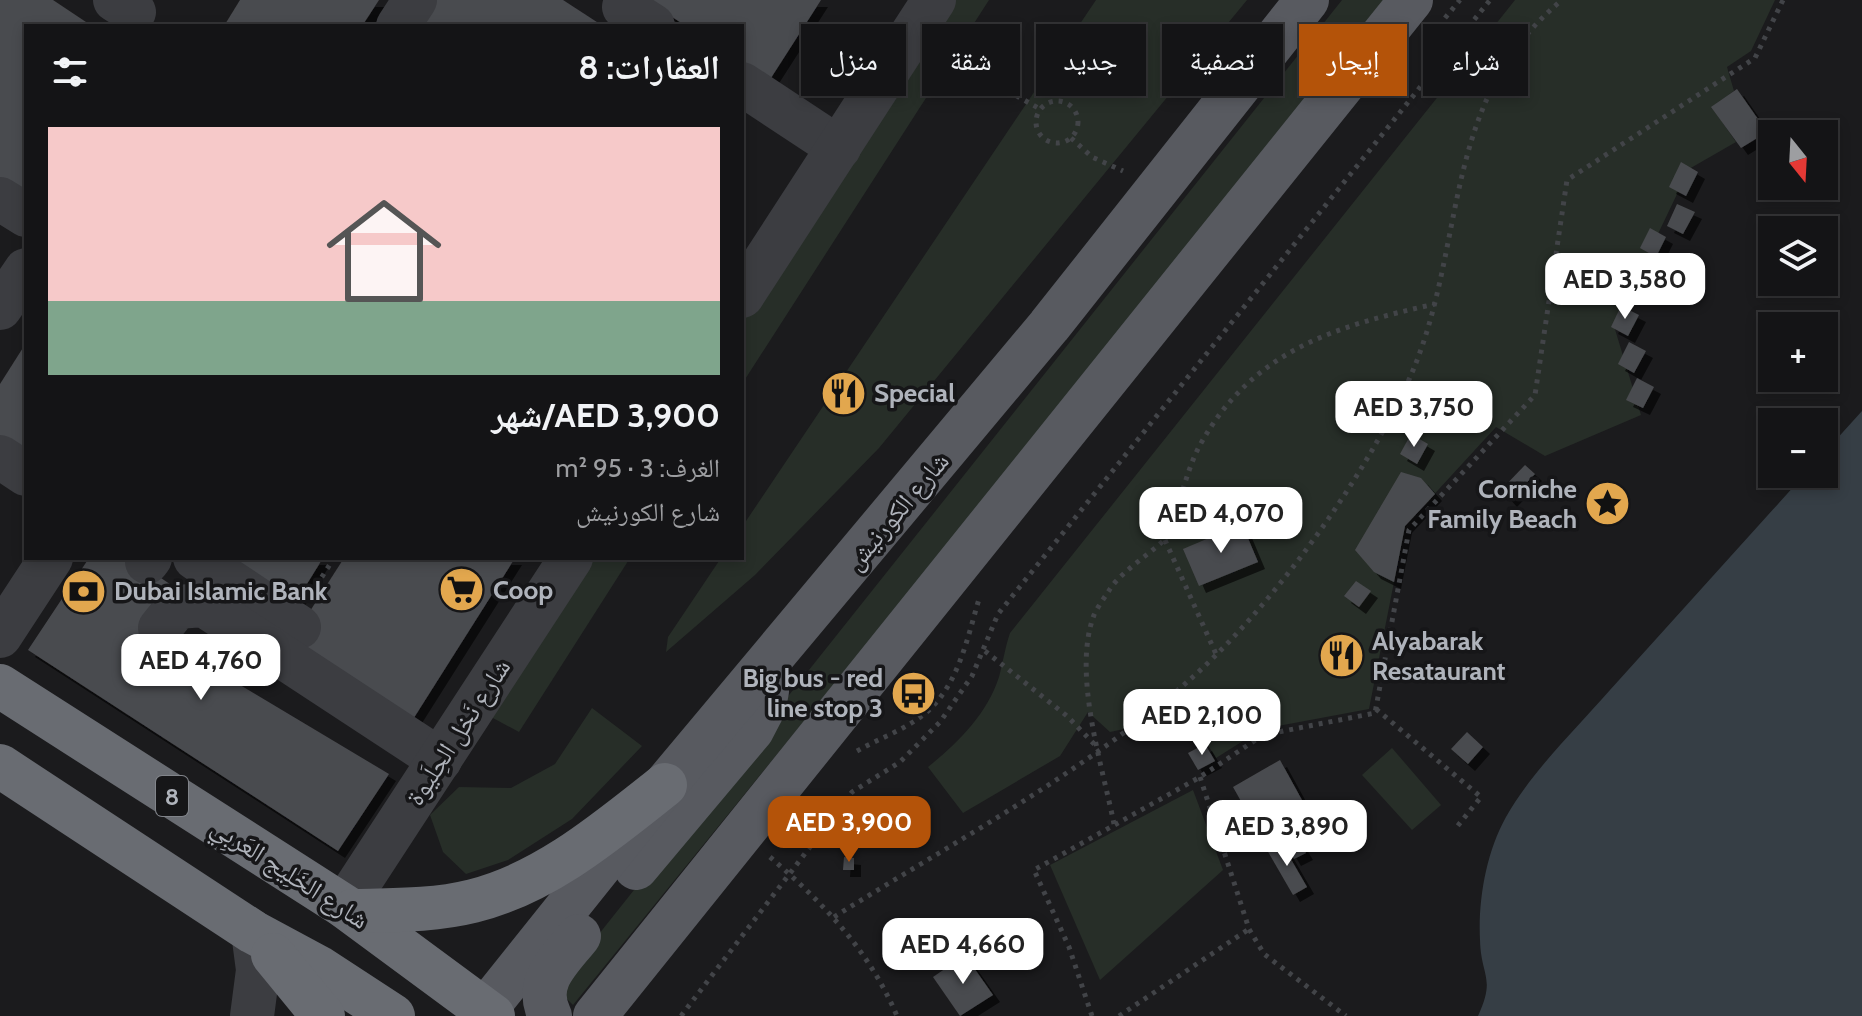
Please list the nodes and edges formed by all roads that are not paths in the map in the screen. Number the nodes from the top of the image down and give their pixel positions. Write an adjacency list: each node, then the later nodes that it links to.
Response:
1 (415, 0): 5 (street)
2 (934, 0): 7 (street)
3 (1307, 0): 21 (main road, شارع الكورنيش)
4 (1411, 0): 33 (main road)
5 (399, 24)
6 (744, 85): 7 (street)
7 (839, 148): 11 (street)
8 (0, 199): 9 (street)
9 (24, 214)
10 (24, 273): 12 (street)
11 (744, 293)
12 (0, 308)
13 (0, 457): 14 (street)
14 (24, 473)
15 (50, 560): 20 (street)
16 (198, 560): 18 (street)
17 (570, 560): 23 (street, شارع نَخل الحِلَيوة)
18 (299, 627)
19 (160, 628): 23 (street)
20 (0, 636)
21 (764, 669): 25 (main road, شارع الكورنيش); 32 (main road)
22 (0, 686): 26 (highway, شارع الخَلِيج العَربِي / 8)
23 (440, 760): 26 (street, شارع نَخل الحِلَيوة)
24 (0, 766): 27 (highway)
25 (665, 785): 26 (highway); 28 (main road, شارع الكورنيش)
26 (348, 909): 28 (highway, شارع الخَلِيج العَربِي / 8)
27 (253, 932): 29 (street); 30 (highway); 31 (highway)
28 (486, 1014)
29 (252, 1016)
30 (323, 1016)
31 (393, 1016)
32 (550, 1016)
33 (595, 1016)

